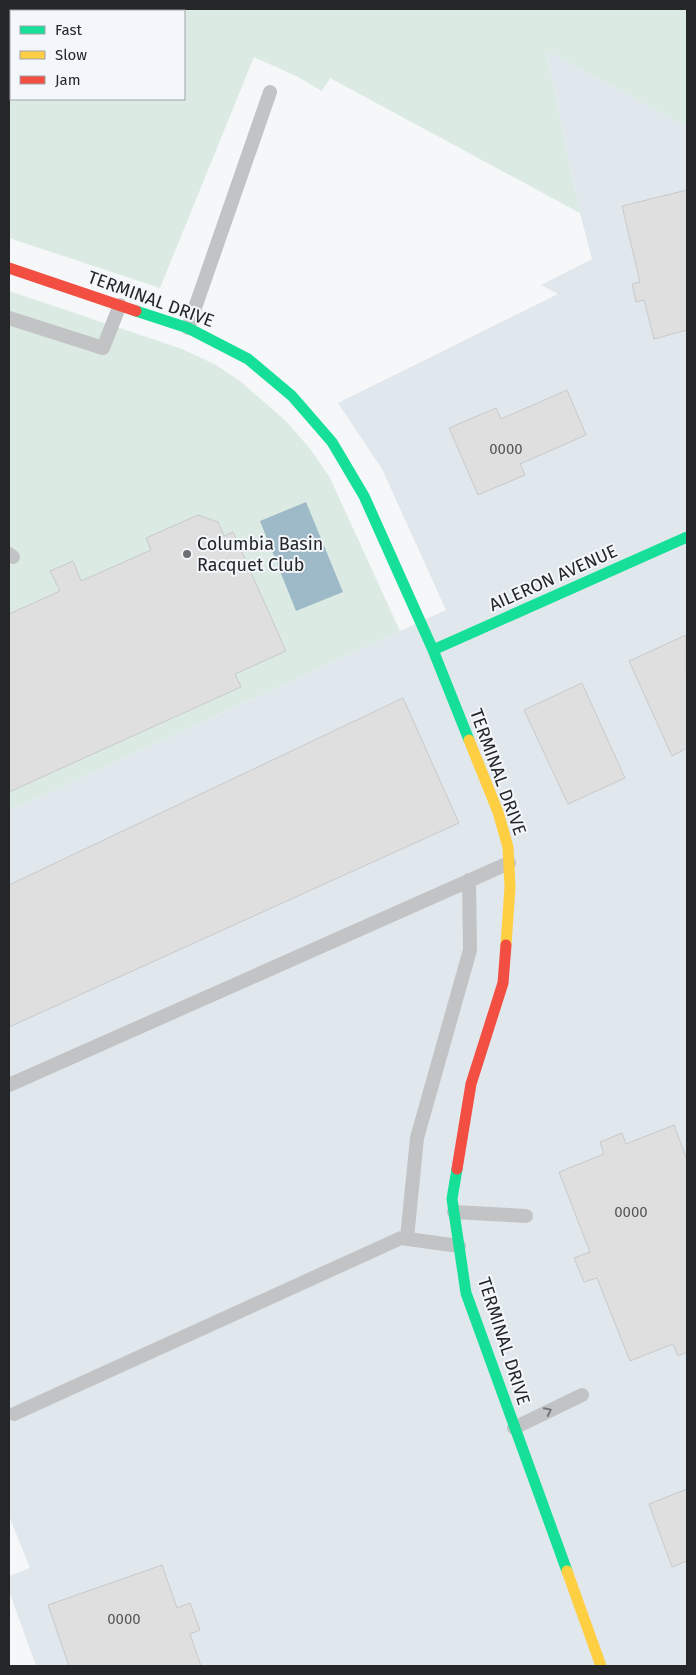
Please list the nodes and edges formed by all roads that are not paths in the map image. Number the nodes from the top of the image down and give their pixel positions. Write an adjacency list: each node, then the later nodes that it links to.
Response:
1 (270, 92): 5 (lane)
2 (9, 268): 3 (street, TERMINAL DRIVE)
3 (120, 305): 4 (lane); 5 (street, TERMINAL DRIVE)
4 (9, 318)
5 (188, 328): 7 (street, TERMINAL DRIVE)
6 (687, 537): 7 (street, AILERON AVENUE)
7 (433, 650): 8 (street, TERMINAL DRIVE)
8 (508, 863): 9 (lane); 11 (street, TERMINAL DRIVE)
9 (469, 880): 10 (lane); 13 (lane)
10 (9, 1085)
11 (454, 1212): 12 (lane); 14 (street, TERMINAL DRIVE)
12 (526, 1216)
13 (407, 1238): 14 (lane); 16 (lane)
14 (459, 1246): 17 (street, TERMINAL DRIVE)
15 (582, 1395): 17 (lane, one-way to 15)
16 (14, 1414)
17 (514, 1428): 18 (street, TERMINAL DRIVE)
18 (601, 1666)

